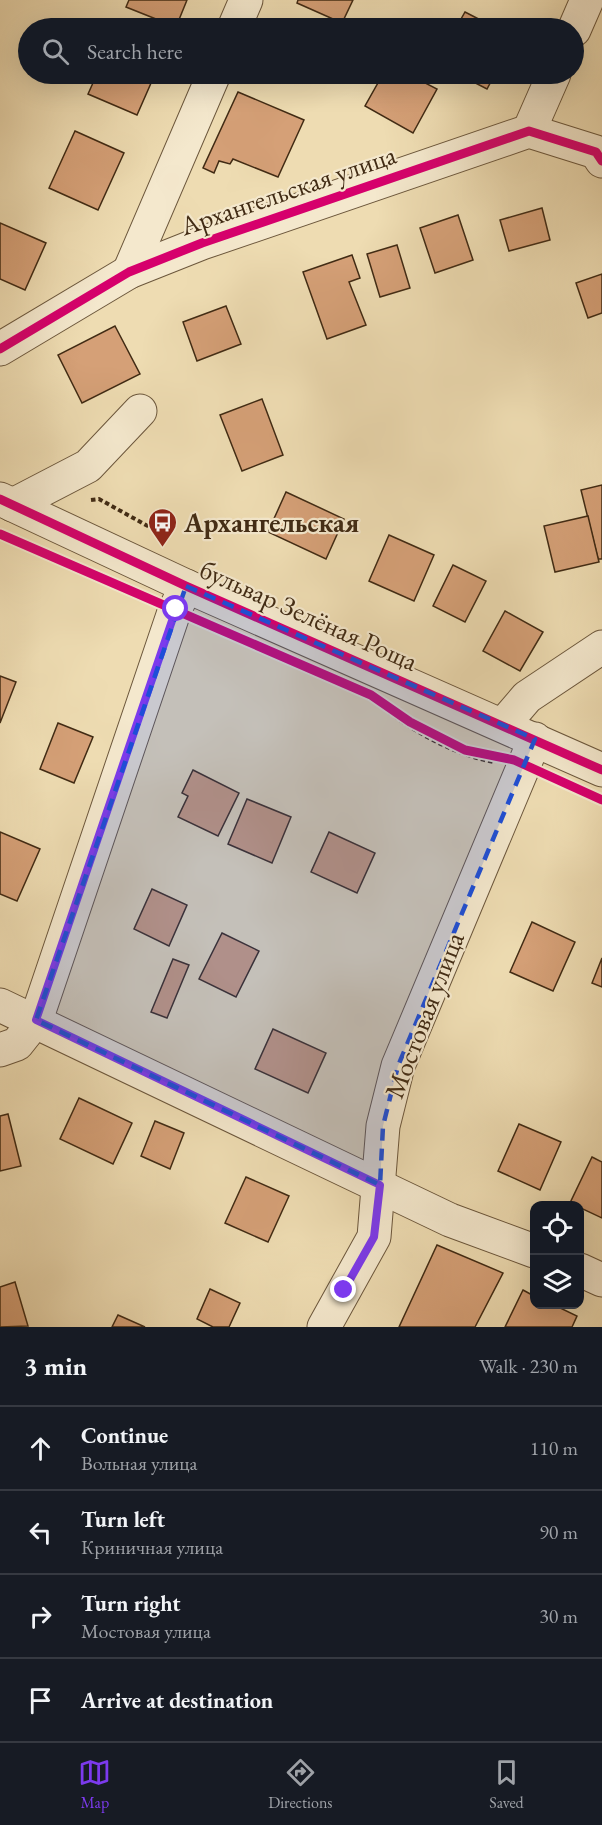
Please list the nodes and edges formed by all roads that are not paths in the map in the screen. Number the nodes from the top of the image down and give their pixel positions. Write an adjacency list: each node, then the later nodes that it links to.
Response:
1 (246, 0): 3 (street)
2 (587, 0): 4 (street)
3 (238, 18)
4 (579, 18)
5 (210, 84): 9 (street)
6 (550, 84): 7 (street)
7 (529, 131): 8 (street); 9 (street, Архангельская улица)
8 (602, 161)
9 (129, 272): 10 (street, Архангельская улица)
10 (0, 349)
11 (140, 411): 12 (street)
12 (7, 502): 13 (street, бульвар Зелёная Роща)
13 (186, 586): 15 (street, бульвар Зелёная Роща); 19 (street)
14 (602, 646): 15 (street)
15 (503, 725): 16 (street, бульвар Зелёная Роща)
16 (530, 752): 17 (street, бульвар Зелёная Роща); 21 (street, Мостовая улица)
17 (602, 770)
18 (0, 1005): 19 (street)
19 (36, 1020): 20 (street); 21 (street)
20 (0, 1050)
21 (380, 1185): 22 (street); 25 (street, Мостовая улица)
22 (530, 1250)
23 (584, 1272): 24 (street)
24 (602, 1280)
25 (324, 1327)

